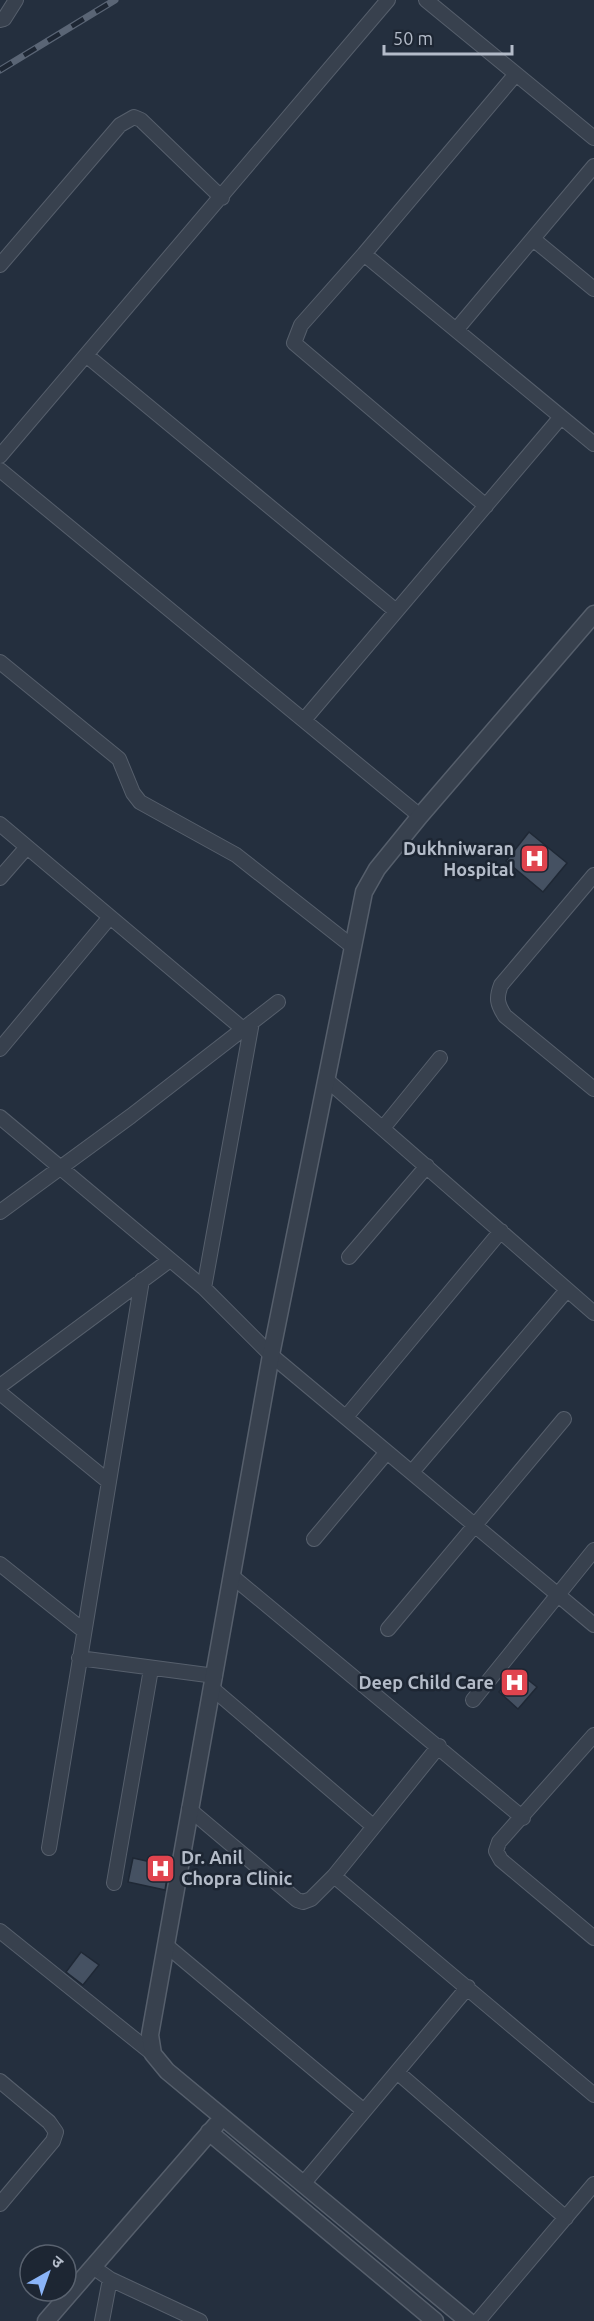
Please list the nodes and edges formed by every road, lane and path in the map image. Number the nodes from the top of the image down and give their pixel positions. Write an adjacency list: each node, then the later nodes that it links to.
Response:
1 (16, 0): 4 (street)
2 (388, 0): 8 (street)
3 (426, 0): 5 (street)
4 (0, 20)
5 (516, 74): 6 (street); 10 (street)
6 (594, 138)
7 (594, 166): 9 (street)
8 (222, 198): 11 (street); 14 (street)
9 (533, 239): 12 (street); 13 (street)
10 (364, 255): 13 (street); 19 (street)
11 (0, 265)
12 (594, 289)
13 (456, 330): 15 (street)
14 (86, 355): 17 (street); 20 (street)
15 (561, 417): 16 (street); 19 (street)
16 (594, 444)
17 (0, 456)
18 (0, 471): 23 (street)
19 (486, 506): 20 (street)
20 (396, 611): 23 (street)
21 (594, 614): 24 (street)
22 (0, 662): 30 (street)
23 (304, 720): 24 (street)
24 (420, 816): 30 (street)
25 (0, 824): 26 (street)
26 (27, 847): 28 (street); 29 (street)
27 (594, 875): 36 (street)
28 (0, 879)
29 (110, 917): 32 (street); 33 (street)
30 (353, 947): 35 (street)
31 (278, 1002): 32 (street)
32 (248, 1025): 40 (street); 46 (street)
33 (0, 1050)
34 (440, 1058): 38 (street)
35 (327, 1080): 38 (street); 49 (street)
36 (594, 1089)
37 (0, 1117): 40 (street)
38 (382, 1128): 39 (street)
39 (427, 1166): 42 (street); 43 (street)
40 (60, 1168): 41 (street); 44 (street)
41 (0, 1212)
42 (501, 1231): 47 (street); 52 (street)
43 (350, 1257)
44 (170, 1260): 45 (street); 46 (street)
45 (142, 1280): 50 (street); 56 (street)
46 (204, 1288): 49 (street)
47 (567, 1290): 48 (street); 55 (street)
48 (594, 1313)
49 (271, 1354): 52 (street); 61 (street)
50 (0, 1386)
51 (0, 1393): 56 (street)
52 (346, 1417): 54 (street)
53 (564, 1419): 57 (street)
54 (387, 1452): 55 (street); 58 (street)
55 (412, 1472): 57 (street)
56 (109, 1482): 65 (street)
57 (475, 1525): 62 (street); 64 (street)
58 (314, 1539)
59 (594, 1550): 62 (street)
60 (0, 1564): 65 (street)
61 (233, 1577): 68 (street); 71 (street)
62 (557, 1594): 63 (street); 69 (street)
63 (594, 1625)
64 (388, 1629)
65 (84, 1630): 66 (street)
66 (79, 1658): 67 (street); 75 (street)
67 (151, 1669): 68 (street); 77 (street)
68 (214, 1682): 72 (street); 74 (street)
69 (473, 1700)
70 (594, 1735): 73 (street)
71 (439, 1746): 73 (street); 74 (street)
72 (189, 1809): 76 (street); 80 (street)
73 (523, 1818): 79 (street)
74 (373, 1826): 76 (street)
75 (49, 1848)
76 (334, 1876): 81 (street)
77 (114, 1883)
78 (0, 1931): 82 (street)
79 (594, 1938)
80 (167, 1946): 82 (street); 86 (street)
81 (468, 1987): 83 (street); 85 (street)
82 (153, 2054): 87 (street)
83 (397, 2072): 86 (street); 93 (street)
84 (0, 2080): 91 (street)
85 (594, 2095)
86 (364, 2111): 89 (street)
87 (223, 2117): 88 (street); 89 (street)
88 (209, 2133): 94 (street); 95 (street)
89 (303, 2184): 92 (street)
90 (594, 2184): 93 (street)
91 (0, 2204)
92 (340, 2215): 94 (street); 101 (street)
93 (566, 2218): 102 (street)
94 (327, 2231): 100 (street)
95 (93, 2267): 96 (street); 97 (street)
96 (110, 2279): 98 (street); 99 (street)
97 (46, 2321)
98 (102, 2321)
99 (200, 2321)
100 (435, 2321)
101 (468, 2321)
102 (478, 2321)

